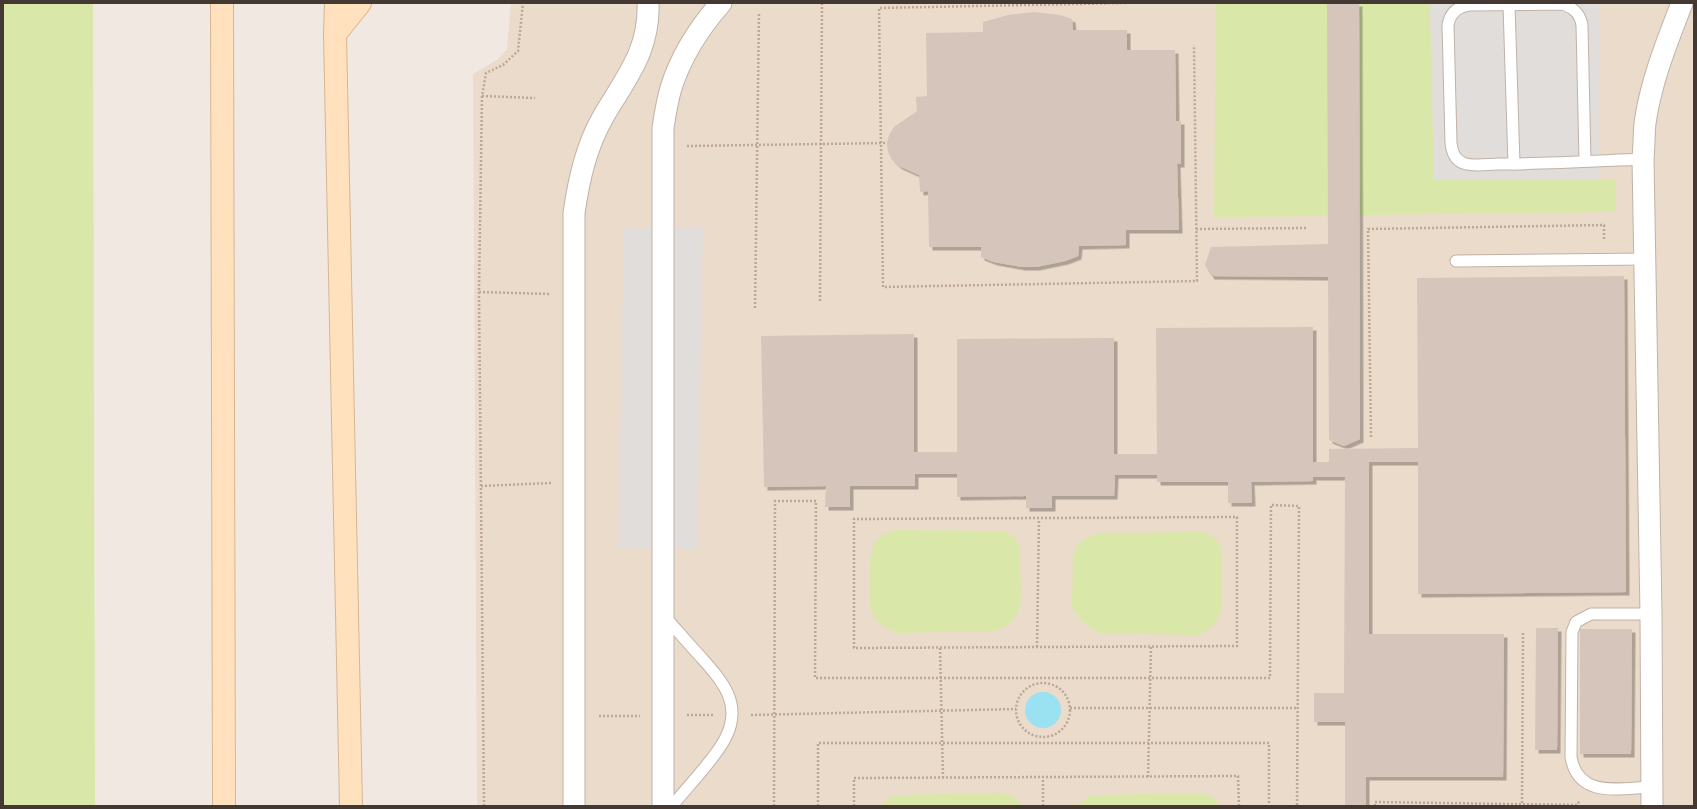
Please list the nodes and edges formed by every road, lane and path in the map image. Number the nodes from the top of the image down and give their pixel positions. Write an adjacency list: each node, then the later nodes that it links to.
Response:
1 (222, 3): 60 (street)
2 (336, 3): 14 (street)
3 (360, 3): 14 (street)
4 (523, 3): 16 (path)
5 (648, 3): 31 (street)
6 (721, 3): 22 (street)
7 (822, 3): 20 (path)
8 (1075, 3): 9 (path); 11 (path)
9 (1126, 3)
10 (1682, 3): 23 (street)
11 (936, 5): 18 (path)
12 (1509, 5): 24 (lane); 25 (lane); 25 (lane)
13 (759, 12): 21 (path)
14 (336, 34): 61 (street)
15 (1194, 45): 27 (path)
16 (482, 96): 17 (path); 30 (path)
17 (535, 98)
18 (881, 143): 19 (path); 20 (path); 27 (path)
19 (887, 143)
20 (821, 144): 21 (path); 32 (path)
21 (757, 145): 22 (path); 33 (path)
22 (663, 146): 37 (street)
23 (1642, 159): 24 (lane); 28 (street)
24 (1585, 161): 25 (lane)
25 (1514, 164)
26 (1307, 228): 27 (path)
27 (1196, 229)
28 (1645, 259): 29 (lane); 38 (street)
29 (1456, 261)
30 (479, 292): 31 (path); 35 (path)
31 (574, 295): 34 (street)
32 (820, 300)
33 (755, 308)
34 (574, 482): 35 (path); 63 (street)
35 (481, 486): 62 (path)
36 (1039, 518): 40 (path); 41 (path); 42 (path)
37 (662, 614): 64 (street); 65 (lane)
38 (1651, 614): 57 (lane); 58 (street)
39 (1523, 632): 59 (path)
40 (1037, 647): 41 (path); 42 (path)
41 (1151, 647): 44 (path)
42 (940, 648): 43 (path)
43 (941, 678): 44 (path); 49 (path); 51 (path)
44 (1150, 678): 46 (path); 47 (path)
45 (1070, 708): 46 (path); 48 (path); 48 (path)
46 (1149, 708): 47 (path); 53 (path)
47 (1298, 708): 72 (path)
48 (1016, 709): 49 (path)
49 (942, 711): 51 (path); 52 (path)
50 (766, 715): 51 (path)
51 (774, 715): 66 (path)
52 (942, 743): 53 (path); 56 (path); 67 (path)
53 (1149, 743): 54 (path); 71 (path)
54 (1148, 776): 55 (path); 70 (path)
55 (1043, 777): 56 (path); 69 (path)
56 (943, 778): 68 (path)
57 (1590, 786): 58 (lane); 59 (path)
58 (1652, 796)
59 (1522, 803): 73 (path)
60 (224, 806)
61 (352, 806)
62 (484, 806)
63 (574, 806)
64 (663, 806)
65 (672, 806)
66 (774, 806)
67 (818, 806)
68 (854, 806)
69 (1043, 806)
70 (1238, 806)
71 (1269, 806)
72 (1297, 806)
73 (1375, 806)

